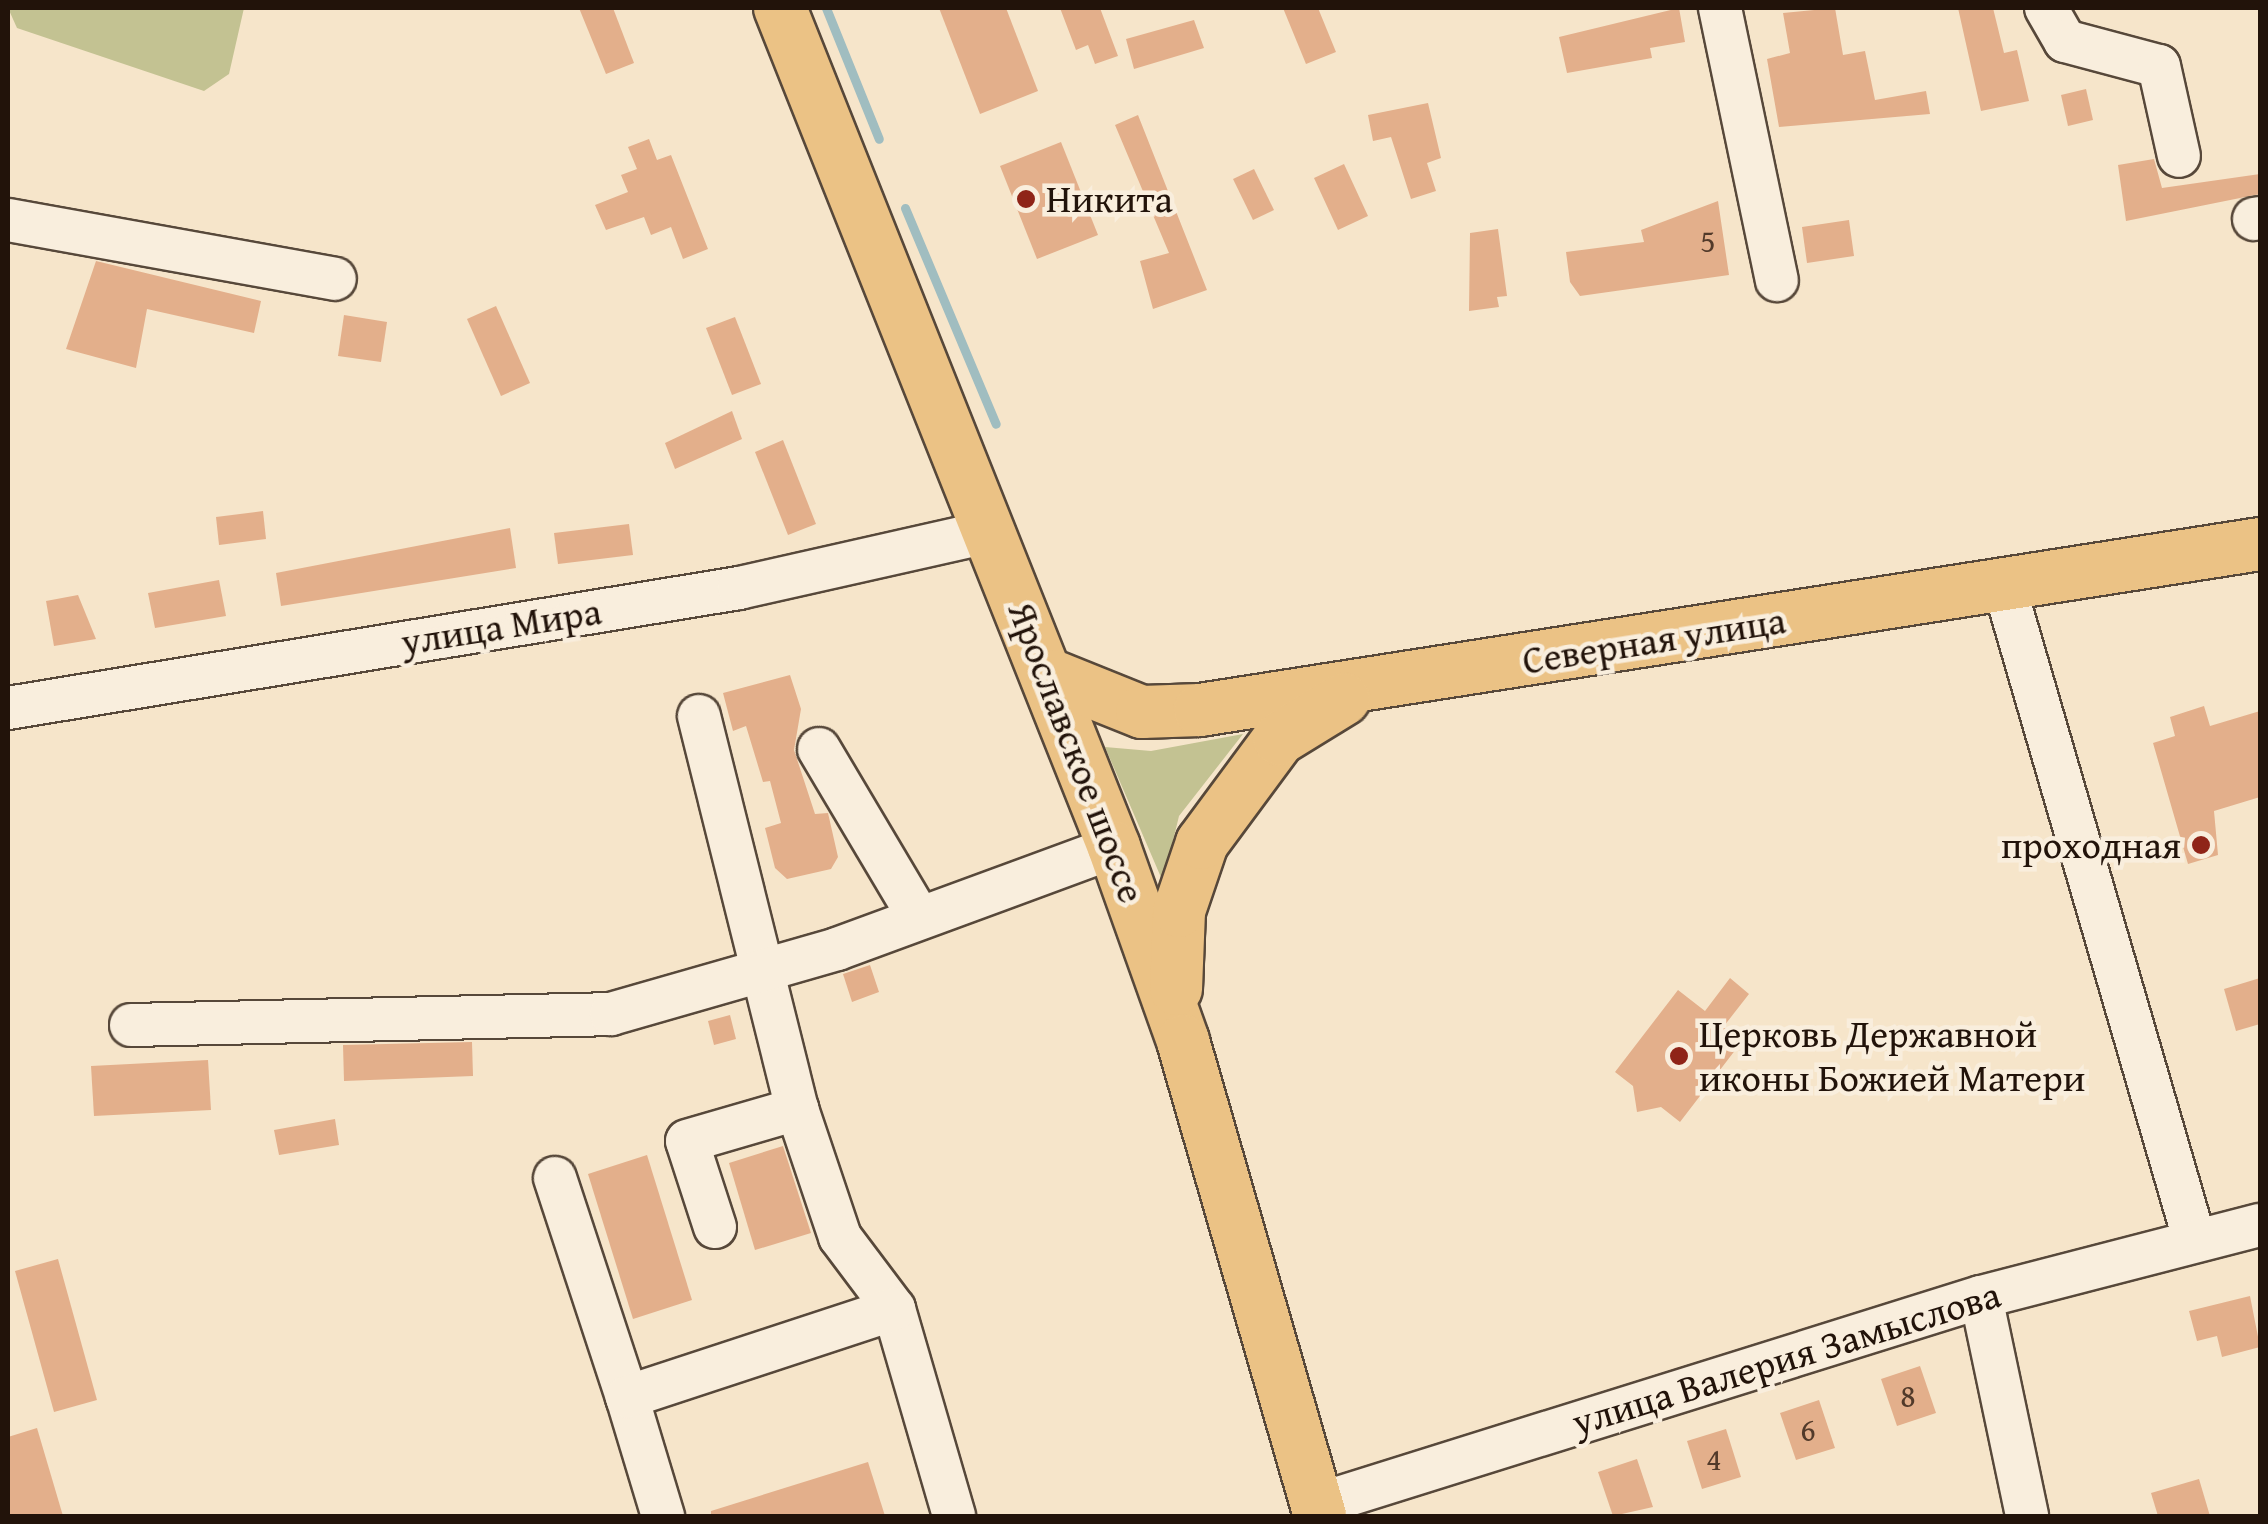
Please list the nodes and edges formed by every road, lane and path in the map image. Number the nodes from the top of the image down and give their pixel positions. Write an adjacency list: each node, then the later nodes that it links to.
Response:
1 (780, 8): 8 (main road, Ярославское шоссе)
2 (1720, 8): 7 (street)
3 (2046, 8): 4 (street)
4 (2179, 156)
5 (8, 220): 6 (street)
6 (335, 280)
7 (1777, 280)
8 (992, 530): 11 (main road, Ярославское шоссе); 13 (street, улица Мира)
9 (2260, 544): 10 (main road, Северная улица)
10 (2004, 585): 12 (main road, Северная улица); 25 (street)
11 (1052, 676): 12 (main road, Северная улица); 16 (main road, Ярославское шоссе)
12 (1382, 684): 20 (main road)
13 (8, 708)
14 (699, 716): 18 (street)
15 (819, 748): 17 (street)
16 (1114, 847): 17 (street); 20 (main road, Ярославское шоссе)
17 (917, 914): 18 (street)
18 (763, 972): 19 (street); 21 (street)
19 (131, 1026)
20 (1183, 1041): 29 (main road, Ярославское шоссе)
21 (797, 1109): 24 (street); 27 (street)
22 (555, 1178): 28 (street)
23 (2260, 1225): 25 (street, улица Валерия Замыслова)
24 (715, 1227)
25 (2194, 1238): 26 (street, улица Валерия Замыслова)
26 (1981, 1297): 29 (street, улица Валерия Замыслова); 32 (street)
27 (894, 1308): 28 (street); 31 (street)
28 (627, 1397): 30 (street)
29 (1318, 1511)
30 (663, 1516)
31 (954, 1516)
32 (2028, 1516)

